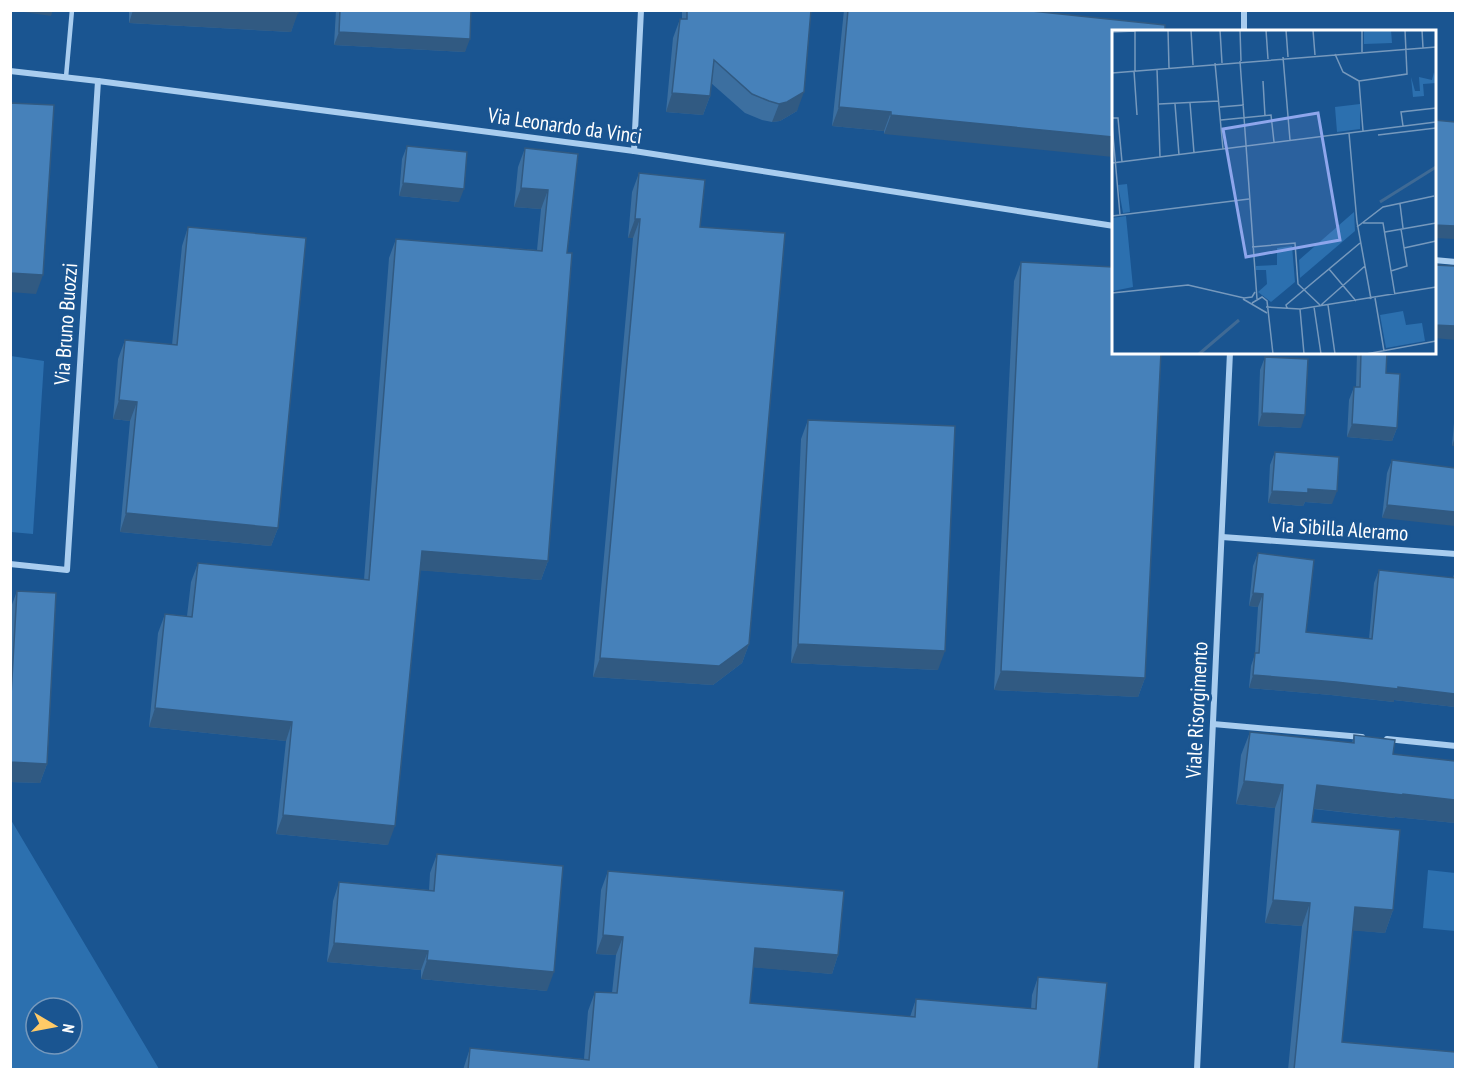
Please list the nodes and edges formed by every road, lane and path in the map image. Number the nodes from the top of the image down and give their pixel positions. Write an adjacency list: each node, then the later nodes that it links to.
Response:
1 (72, 10): 6 (lane)
2 (641, 10): 8 (street)
3 (1244, 10): 4 (street)
4 (1244, 30)
5 (10, 71): 6 (street, Via Leonardo da Vinci)
6 (66, 77): 7 (street, Via Leonardo da Vinci)
7 (98, 81): 8 (street, Via Leonardo da Vinci); 15 (street, Via Bruno Buozzi)
8 (634, 151): 9 (street, Via Leonardo da Vinci)
9 (1112, 226)
10 (1436, 260): 11 (street)
11 (1455, 262)
12 (1230, 354): 13 (street, Viale Risorgimento)
13 (1222, 537): 14 (street, Via Sibilla Aleramo); 16 (street, Viale Risorgimento)
14 (1455, 554)
15 (10, 564)
16 (1213, 724): 17 (street); 18 (street, Viale Risorgimento)
17 (1455, 746)
18 (1197, 1070)

